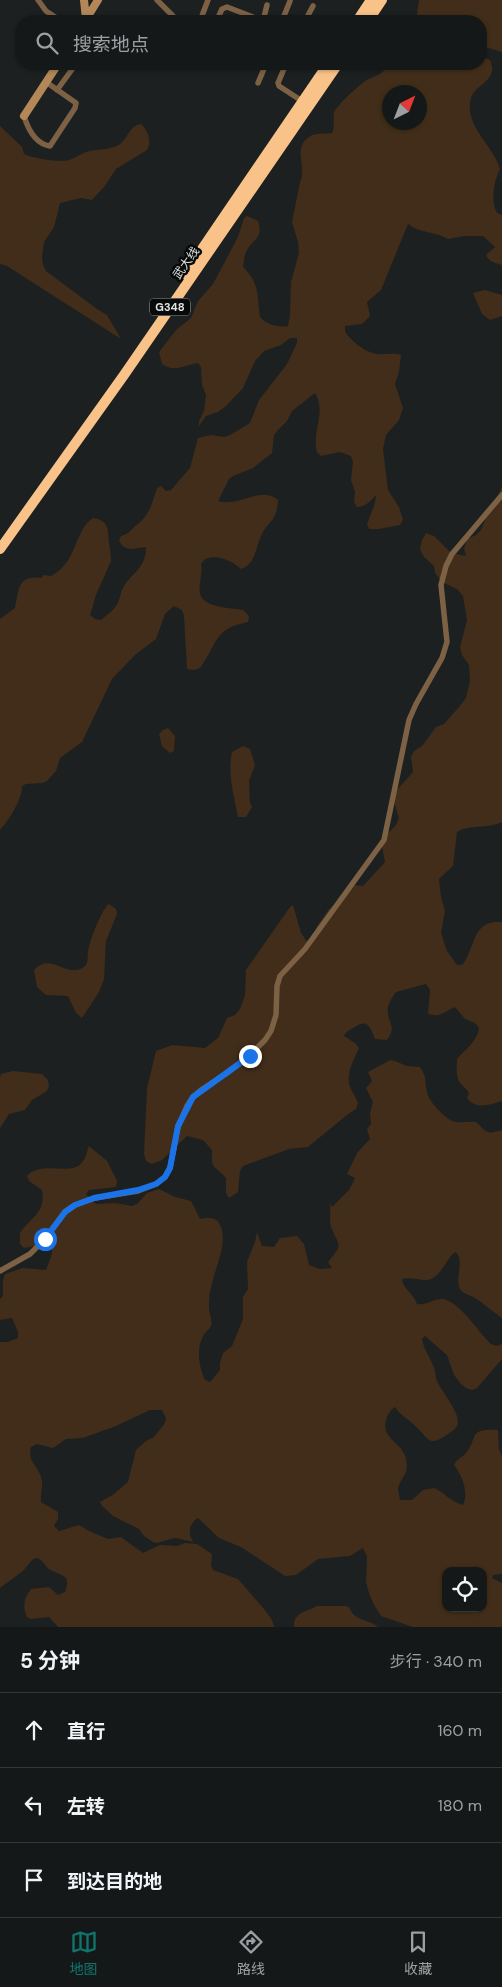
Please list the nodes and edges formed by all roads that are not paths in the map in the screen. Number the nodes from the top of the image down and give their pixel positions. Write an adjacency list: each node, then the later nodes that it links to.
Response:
1 (38, 0): 11 (street)
2 (84, 0): 12 (street)
3 (98, 0): 13 (street)
4 (157, 0): 14 (street)
5 (208, 0): 15 (street)
6 (371, 0): 21 (highway)
7 (382, 0): 22 (highway)
8 (290, 1): 19 (street)
9 (267, 4): 18 (street)
10 (313, 6): 20 (street)
11 (52, 15)
12 (86, 15)
13 (89, 15)
14 (172, 15)
15 (202, 15)
16 (219, 15): 17 (street)
17 (248, 15)
18 (264, 15)
19 (284, 15)
20 (308, 15)
21 (361, 15)
22 (372, 15)
23 (54, 70): 29 (street)
24 (72, 70): 31 (street)
25 (263, 70): 30 (street)
26 (283, 70): 32 (street)
27 (324, 70): 32 (highway, 武大线 / G348)
28 (334, 70): 36 (highway, 武大线 / G348)
29 (46, 82): 31 (street); 33 (street)
30 (258, 83)
31 (57, 90): 33 (street)
32 (302, 101): 35 (highway, 武大线 / G348)
33 (24, 116)
34 (502, 495): 37 (street)
35 (0, 538)
36 (0, 549)
37 (0, 1271)

